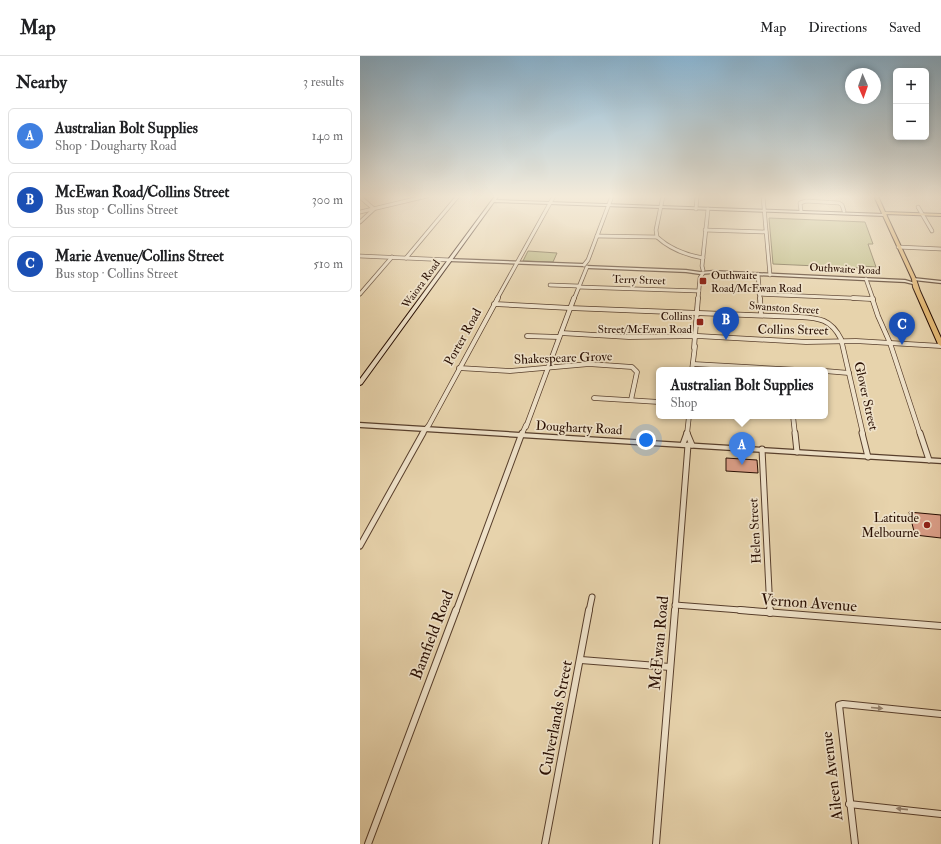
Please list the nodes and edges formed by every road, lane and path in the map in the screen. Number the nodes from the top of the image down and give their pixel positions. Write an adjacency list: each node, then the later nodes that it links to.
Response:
1 (766, 232): 22 (street)
2 (427, 233): 16 (street)
3 (470, 233): 17 (main road, Waiora Road)
4 (534, 233): 18 (street, Porter Road)
5 (598, 233): 9 (street, Bamfield Road)
6 (656, 233): 10 (street)
7 (705, 233): 15 (street)
8 (892, 233): 11 (main road)
9 (597, 236): 10 (street); 19 (street, Bamfield Road)
10 (657, 237): 15 (street)
11 (898, 247): 12 (street); 24 (main road)
12 (941, 249)
13 (360, 256): 14 (street)
14 (392, 257): 16 (street); 29 (street)
15 (703, 257): 20 (street)
16 (406, 258): 17 (street)
17 (450, 260): 18 (street, Outhwaite Road); 49 (main road, Waiora Road)
18 (518, 262): 19 (street, Outhwaite Road); 32 (street, Porter Road)
19 (586, 266): 20 (street, Outhwaite Road); 27 (street, Bamfield Road)
20 (701, 271): 21 (street, Outhwaite Road); 28 (street)
21 (758, 274): 22 (street, Outhwaite Road); 30 (street)
22 (770, 275): 23 (street, Outhwaite Road)
23 (866, 279): 24 (street, Outhwaite Road); 31 (street)
24 (913, 281): 25 (street, Outhwaite Road); 41 (main road)
25 (941, 282)
26 (550, 285): 27 (street, Terry Street)
27 (578, 286): 28 (street, Terry Street); 33 (street, Bamfield Road)
28 (699, 291): 34 (street)
29 (360, 294)
30 (759, 294): 31 (street); 35 (street)
31 (873, 299): 40 (street)
32 (494, 304): 33 (street, Swanston Street); 45 (street, Porter Road)
33 (570, 308): 34 (street, Swanston Street); 36 (street, Bamfield Road)
34 (697, 312): 35 (street, Swanston Street); 38 (street)
35 (761, 315): 39 (street, Swanston Street)
36 (560, 335): 37 (street, Collins Street); 38 (street, Collins Street); 46 (street, Bamfield Road)
37 (527, 336)
38 (695, 338): 39 (street, Collins Street); 42 (street)
39 (842, 341): 40 (street, Collins Street); 48 (street, Glover Street)
40 (890, 343): 41 (street, Collins Street); 63 (street)
41 (941, 345)
42 (693, 364): 43 (street); 44 (street)
43 (692, 367)
44 (740, 367)
45 (459, 368): 46 (street, Shakespeare Grove); 56 (street, Porter Road)
46 (547, 368): 51 (street, Shakespeare Grove); 58 (street, Bamfield Road)
47 (828, 372): 48 (street)
48 (849, 373): 62 (street, Glover Street)
49 (360, 383)
50 (594, 398): 51 (street)
51 (631, 400): 52 (street)
52 (656, 402)
53 (689, 419): 57 (street, McEwan Road)
54 (793, 419): 61 (street)
55 (360, 425): 56 (street, Dougharty Road)
56 (425, 429): 58 (street, Dougharty Road); 65 (street, Porter Road)
57 (687, 433): 59 (street, McEwan Road); 59 (street, McEwan Road)
58 (522, 436): 59 (street, Dougharty Road); 75 (street, Bamfield Road)
59 (688, 444): 60 (street, Dougharty Road); 67 (street, McEwan Road)
60 (762, 449): 61 (street, Dougharty Road); 68 (street, Helen Street)
61 (797, 452): 62 (street, Dougharty Road)
62 (868, 456): 63 (street, Dougharty Road)
63 (929, 460): 64 (street, Dougharty Road)
64 (941, 461)
65 (360, 546)
66 (592, 597): 70 (street, Culverlands Street)
67 (675, 605): 68 (street, Vernon Avenue); 71 (street, McEwan Road)
68 (770, 613): 69 (street, Vernon Avenue)
69 (941, 626)
70 (581, 660): 71 (street); 76 (street, Culverlands Street)
71 (670, 667): 77 (street, McEwan Road)
72 (941, 714): 73 (street, Aileen Avenue, one-way to 72)
73 (849, 804): 74 (street, one-way to 73); 78 (street, Aileen Avenue)
74 (941, 814)
75 (368, 844)
76 (545, 844)
77 (656, 844)
78 (855, 844)

